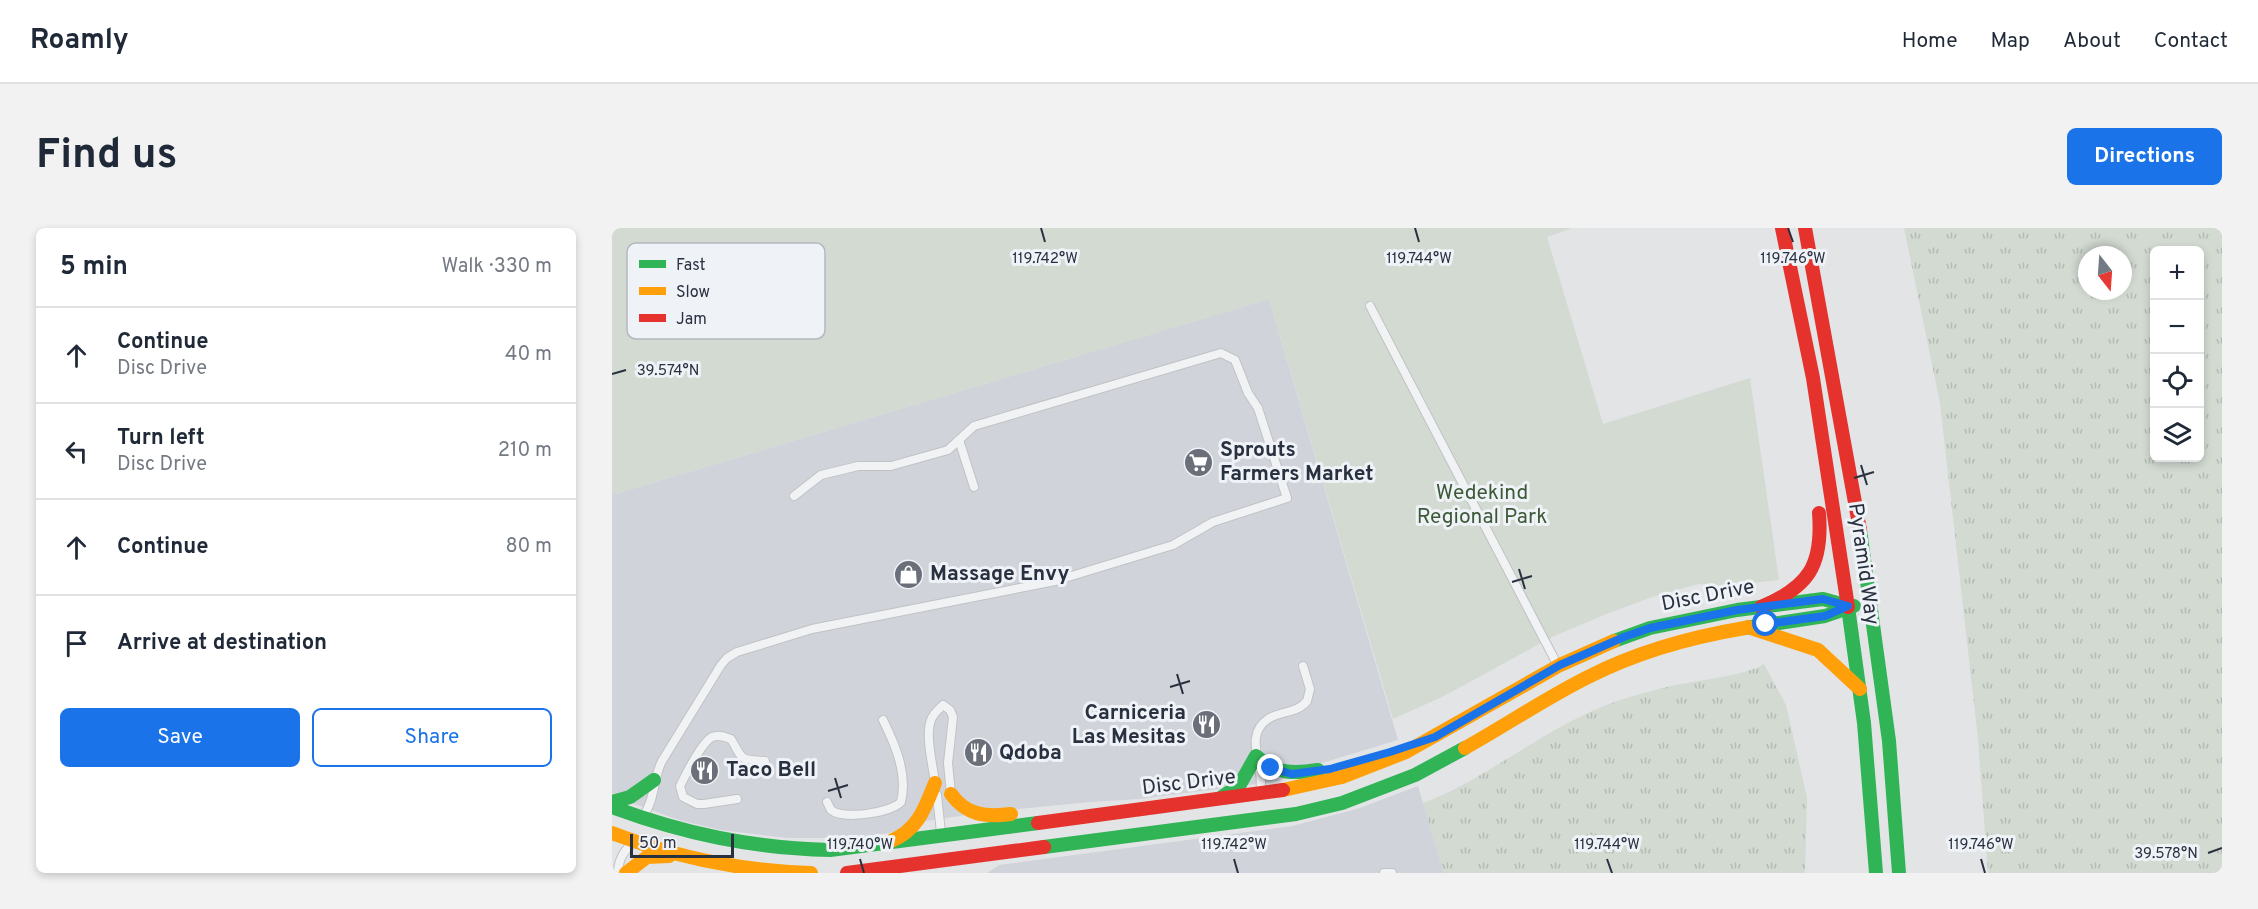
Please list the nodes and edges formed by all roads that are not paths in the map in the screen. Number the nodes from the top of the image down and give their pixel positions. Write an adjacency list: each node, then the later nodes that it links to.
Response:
1 (1782, 228): 4 (main road, Pyramid Way)
2 (1805, 228): 8 (main road, Pyramid Way)
3 (1370, 306): 13 (lane)
4 (1814, 378): 9 (main road, Pyramid Way); 10 (main road)
5 (959, 440): 6 (lane); 7 (lane); 20 (lane)
6 (974, 487)
7 (794, 496)
8 (1870, 603): 9 (main road, Disc Drive); 51 (main road, Pyramid Way)
9 (1848, 606): 10 (main road, Disc Drive); 11 (main road, Disc Drive); 14 (main road, Pyramid Way)
10 (1761, 607): 13 (main road, Disc Drive)
11 (1748, 627): 14 (main road); 19 (main road, Disc Drive)
12 (1303, 666): 17 (lane)
13 (1558, 666): 16 (main road, Disc Drive); 19 (main road)
14 (1860, 689): 50 (main road, Pyramid Way)
15 (883, 720): 27 (lane)
16 (1435, 737): 17 (main road); 22 (main road, Disc Drive)
17 (1257, 756): 22 (lane); 25 (main road)
18 (765, 760): 23 (lane)
19 (1423, 771): 35 (main road, Disc Drive)
20 (654, 780): 26 (main road); 30 (lane)
21 (935, 783): 24 (lane); 34 (lane); 37 (main road)
22 (1259, 795): 25 (main road, Disc Drive); 35 (main road)
23 (737, 799)
24 (952, 800): 29 (main road)
25 (1206, 801): 29 (main road, Disc Drive)
26 (612, 802)
27 (827, 802)
28 (612, 807): 30 (main road, Disc Drive)
29 (1100, 816): 32 (main road, Disc Drive)
30 (641, 819): 31 (main road); 38 (main road, Disc Drive)
31 (612, 820)
32 (957, 830): 34 (main road, Disc Drive); 41 (main road)
33 (612, 833): 36 (main road)
34 (941, 837): 37 (main road, Disc Drive); 42 (main road)
35 (1121, 838): 39 (main road, Disc Drive)
36 (635, 843): 38 (main road); 40 (main road); 44 (lane)
37 (875, 845): 38 (main road, Disc Drive)
38 (770, 848)
39 (1020, 851): 41 (main road, Disc Drive); 43 (main road)
40 (680, 856): 45 (main road); 46 (main road)
41 (956, 866): 42 (main road, Disc Drive)
42 (940, 867): 47 (main road, Disc Drive)
43 (983, 869)
44 (618, 873)
45 (626, 873)
46 (810, 873)
47 (847, 873)
48 (1384, 873): 49 (lane)
49 (1392, 873)
50 (1876, 873)
51 (1899, 873)

